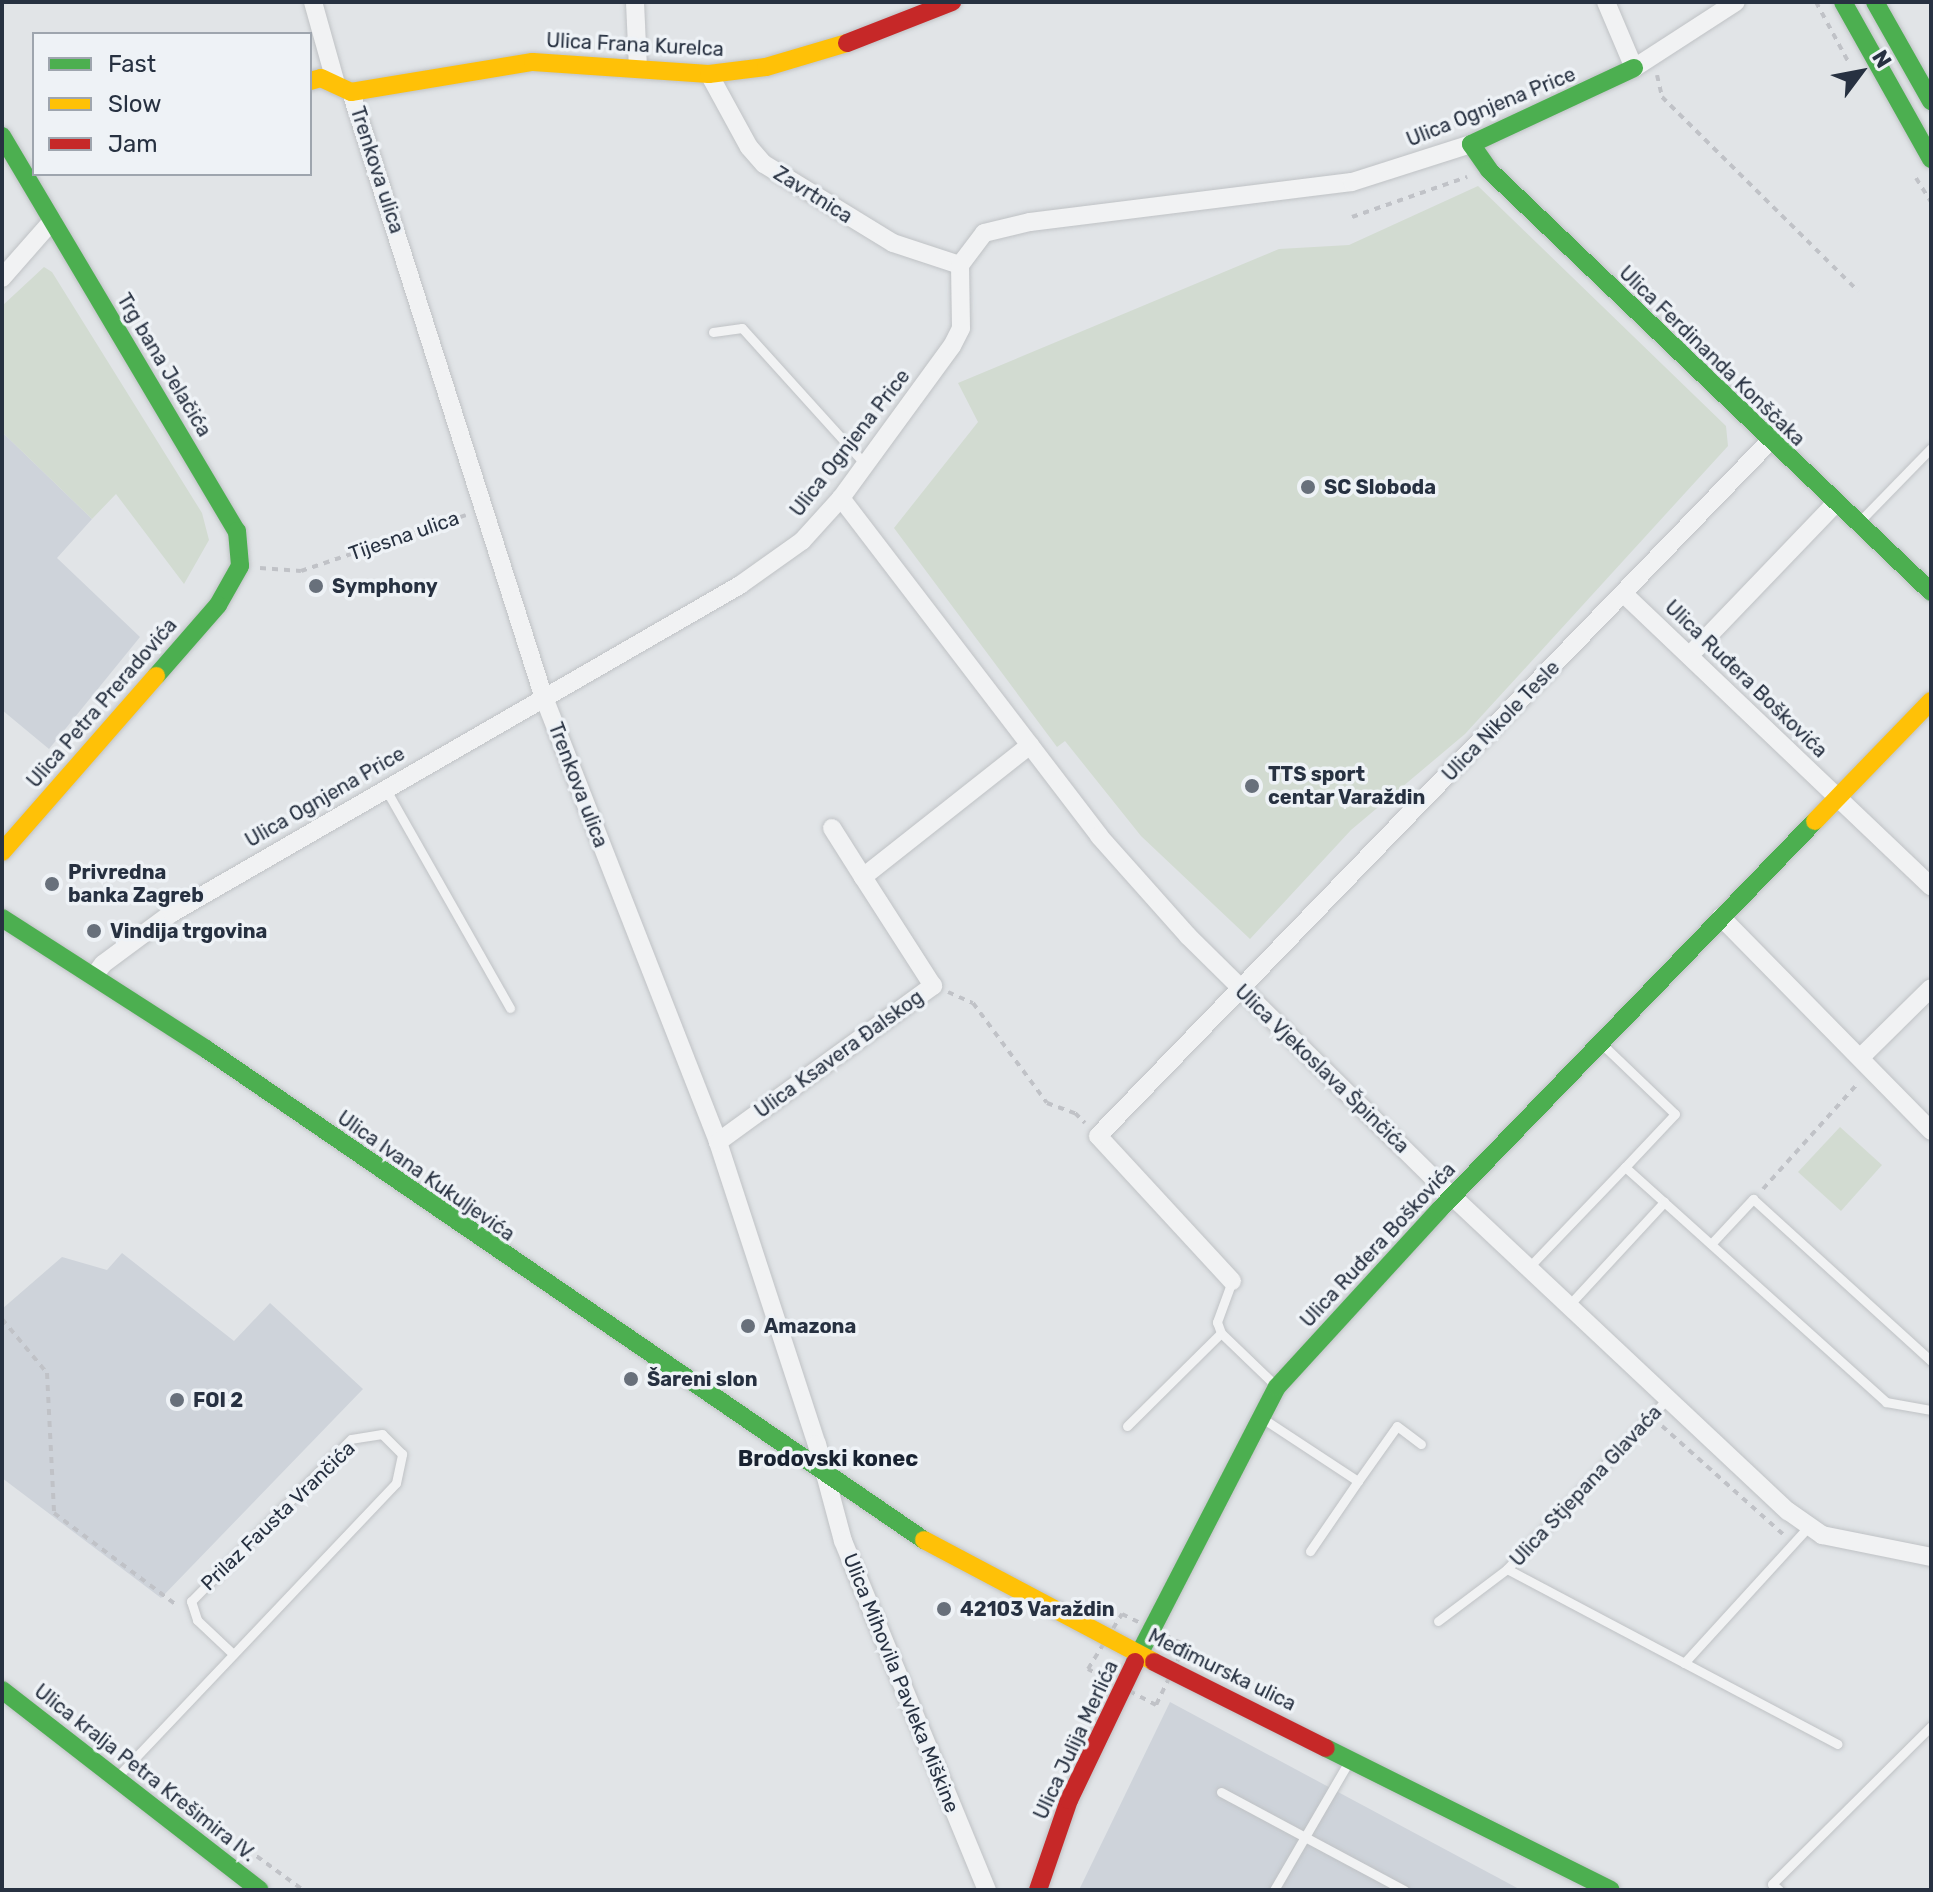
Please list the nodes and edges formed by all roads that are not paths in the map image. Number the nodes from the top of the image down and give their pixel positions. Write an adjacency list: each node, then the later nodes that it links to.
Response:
1 (313, 2): 12 (street, Trenkova ulica)
2 (635, 2): 9 (street)
3 (952, 2): 10 (main road, Ulica Frana Kurelca)
4 (1606, 2): 8 (street)
5 (1736, 2): 8 (street)
6 (1843, 2): 16 (main road)
7 (1875, 2): 13 (main road)
8 (1634, 68): 15 (main road, Ulica Ognjena Price)
9 (638, 69): 10 (main road, Ulica Frana Kurelca); 12 (main road, Ulica Frana Kurelca)
10 (709, 74): 20 (street, Zavrtnica)
11 (312, 80): 12 (main road, Ulica Frana Kurelca)
12 (344, 88): 33 (street, Trenkova ulica)
13 (1931, 101)
14 (2, 136): 18 (main road, Trg bana Jelačića)
15 (1471, 144): 20 (street, Ulica Ognjena Price); 23 (main road, Ulica Ferdinanda Konščaka)
16 (1931, 159)
17 (44, 176): 18 (main road)
18 (28, 181): 19 (main road, Trg bana Jelačića)
19 (52, 221): 21 (street); 31 (main road, Trg bana Jelačića)
20 (960, 265): 25 (street, Ulica Ognjena Price)
21 (2, 278)
22 (713, 332): 25 (lane)
23 (1769, 442): 27 (main road, Ulica Ferdinanda Konščaka); 30 (street, Ulica Nikole Tesle)
24 (1931, 448): 28 (lane)
25 (865, 464): 26 (street, Ulica Ognjena Price)
26 (841, 498): 33 (street, Ulica Ognjena Price); 35 (street, Ulica Vjekoslava Špinčića)
27 (1835, 504): 28 (main road, Ulica Ferdinanda Konščaka); 32 (street)
28 (1857, 524): 29 (main road, Ulica Ferdinanda Konščaka)
29 (1931, 592)
30 (1624, 594): 32 (street, Ulica Ruđera Boškovića); 46 (street, Ulica Nikole Tesle)
31 (204, 620): 39 (main road, Ulica Petra Preradovića)
32 (1690, 655): 37 (street, Ulica Ruđera Boškovića)
33 (543, 695): 36 (street, Ulica Ognjena Price); 51 (street, Trenkova ulica)
34 (1931, 701): 37 (main road, Ulica Ruđera Boškovića)
35 (1030, 745): 40 (street); 46 (street, Ulica Vjekoslava Špinčića)
36 (385, 788): 44 (street, Ulica Ognjena Price); 47 (lane)
37 (1837, 796): 41 (street, Ulica Ruđera Boškovića); 42 (main road, Ulica Ruđera Boškovića)
38 (832, 828): 40 (street, Ulica Ksavera Đalskog)
39 (2, 852)
40 (863, 877): 51 (street, Ulica Ksavera Đalskog)
41 (1931, 886)
42 (1721, 917): 48 (main road, Ulica Ruđera Boškovića); 49 (street)
43 (2, 918): 44 (main road, Ulica Ivana Kukuljevića)
44 (94, 976): 67 (main road, Ulica Ivana Kukuljevića)
45 (1931, 988): 49 (street)
46 (1242, 991): 53 (street, Ulica Vjekoslava Špinčića); 57 (street, Ulica Nikole Tesle)
47 (510, 1008)
48 (1600, 1042): 52 (lane); 53 (main road, Ulica Ruđera Boškovića)
49 (1866, 1062): 50 (street)
50 (1931, 1131)
51 (718, 1142): 67 (street, Trenkova ulica)
52 (1625, 1167): 54 (lane); 56 (lane)
53 (1452, 1196): 56 (street, Ulica Vjekoslava Špinčića); 61 (main road, Ulica Ruđera Boškovića)
54 (1664, 1202): 55 (lane); 58 (lane)
55 (1711, 1244): 60 (lane); 63 (lane)
56 (1530, 1266): 58 (street, Ulica Vjekoslava Špinčića)
57 (1232, 1281): 59 (lane)
58 (1570, 1304): 62 (street, Ulica Vjekoslava Špinčića)
59 (1221, 1333): 61 (lane); 65 (lane)
60 (1931, 1361)
61 (1277, 1387): 64 (main road, Ulica Ruđera Boškovića)
62 (1668, 1398): 69 (street, Ulica Vjekoslava Špinčića); 72 (lane, Ulica Stjepana Glavaća)
63 (1931, 1410)
64 (1259, 1416): 68 (lane); 75 (main road, Ulica Ruđera Boškovića)
65 (1127, 1426)
66 (1421, 1444): 68 (lane)
67 (822, 1473): 75 (main road, Međimurska ulica); 85 (street, Ulica Mihovila Pavleka Miškine)
68 (1358, 1481): 70 (lane)
69 (1809, 1526): 71 (street, Ulica Vjekoslava Špinčića); 76 (lane)
70 (1310, 1551)
71 (1931, 1557)
72 (1507, 1569): 73 (lane); 76 (lane, Ulica Stjepana Glavaća)
73 (1438, 1621)
74 (231, 1652): 74 (lane, Prilaz Fausta Vrančića); 81 (lane, Prilaz Fausta Vrančića)
75 (1140, 1655): 80 (main road, Međimurska ulica); 86 (main road, Ulica Julija Merlića)
76 (1684, 1663): 79 (lane, Ulica Stjepana Glavaća)
77 (2, 1690): 81 (main road, Ulica kralja Petra Krešimira IV.)
78 (1931, 1726): 90 (lane)
79 (1838, 1744)
80 (1351, 1758): 83 (lane); 89 (main road, Međimurska ulica)
81 (117, 1777): 84 (main road, Ulica kralja Petra Krešimira IV.)
82 (1221, 1792): 83 (lane)
83 (1305, 1837): 87 (lane); 88 (lane)
84 (260, 1890)
85 (987, 1890)
86 (1038, 1890)
87 (1274, 1890)
88 (1404, 1890)
89 (1611, 1890)
90 (1779, 1890)

